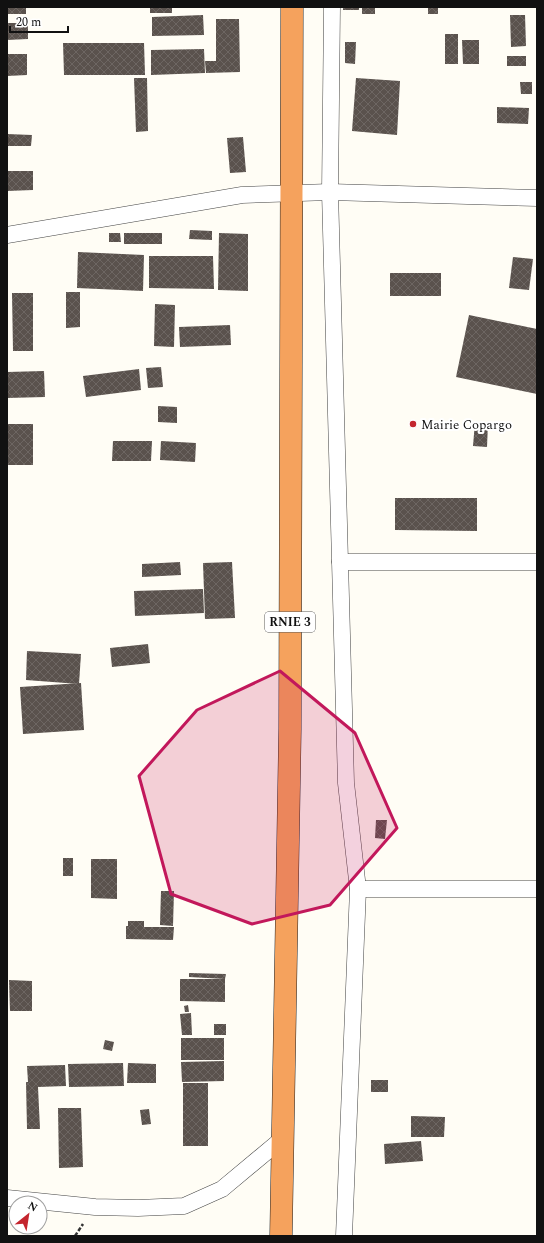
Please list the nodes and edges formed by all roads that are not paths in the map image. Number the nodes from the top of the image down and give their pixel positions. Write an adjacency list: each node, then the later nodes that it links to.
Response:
1 (292, 7): 3 (highway, RNIE 3)
2 (332, 7): 4 (street)
3 (291, 192): 4 (street); 6 (street); 11 (highway, RNIE 3)
4 (330, 192): 5 (street); 7 (street)
5 (537, 198)
6 (7, 235)
7 (340, 562): 8 (street); 9 (street)
8 (537, 562)
9 (358, 889): 10 (street); 14 (street)
10 (537, 889)
11 (282, 1140): 12 (street); 13 (highway, RNIE 3)
12 (7, 1198)
13 (281, 1236)
14 (344, 1236)

